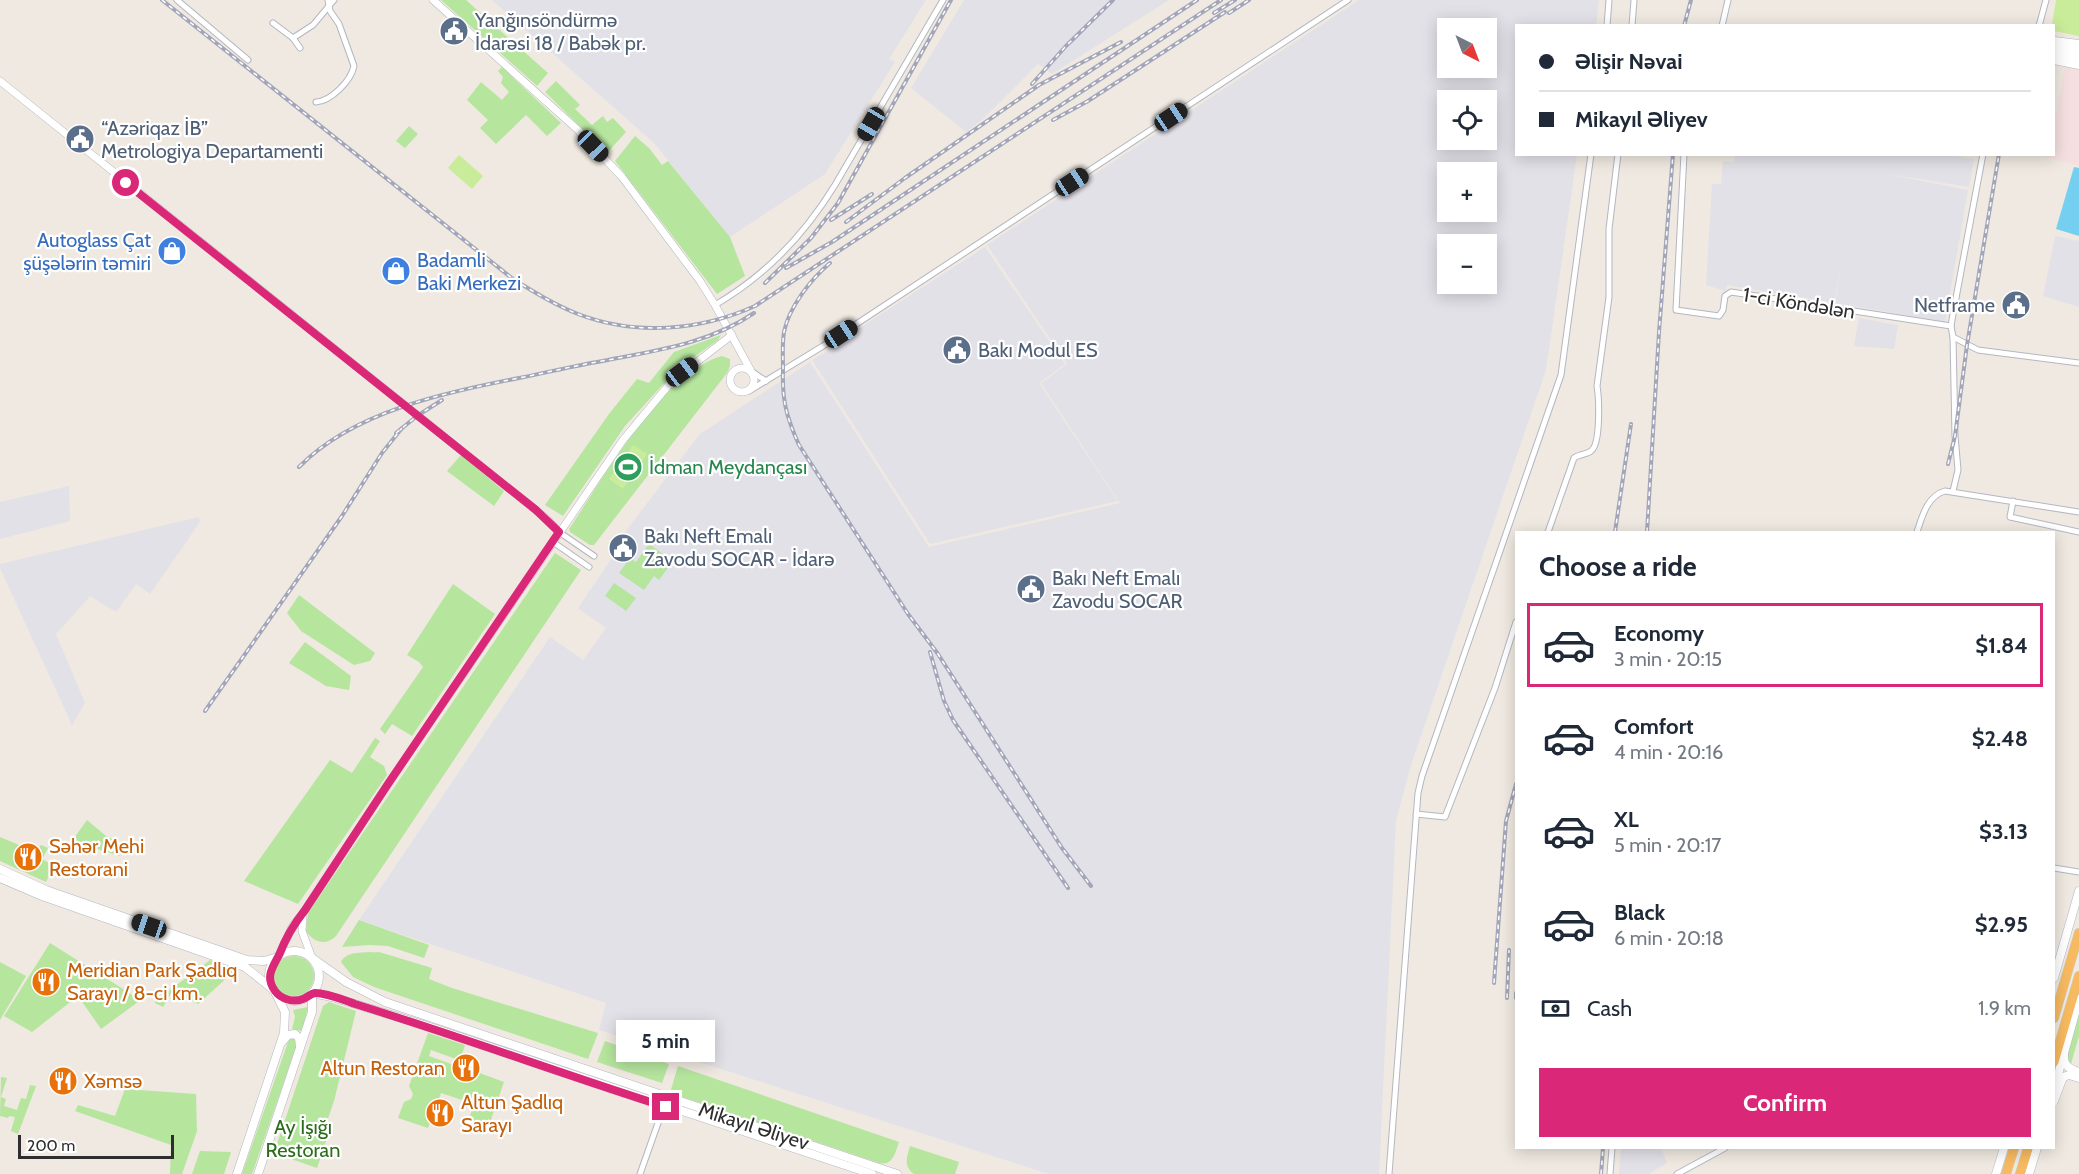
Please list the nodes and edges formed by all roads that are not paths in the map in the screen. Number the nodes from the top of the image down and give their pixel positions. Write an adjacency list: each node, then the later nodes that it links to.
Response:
1 (177, 0): 24 (street)
2 (334, 0): 10 (street)
3 (434, 0): 33 (street)
4 (943, 0): 33 (street)
5 (1348, 0): 39 (street)
6 (1609, 0): 12 (street)
7 (1634, 0): 13 (street)
8 (1728, 0): 14 (street)
9 (2046, 0): 15 (street)
10 (328, 3): 16 (street); 28 (street)
11 (273, 22): 16 (street)
12 (1607, 24)
13 (1632, 24)
14 (1722, 24)
15 (2040, 24)
16 (293, 38): 20 (street)
17 (2055, 41): 18 (main road)
18 (2079, 44)
19 (2055, 46): 21 (main road)
20 (300, 48)
21 (2079, 51)
22 (2055, 53): 23 (main road)
23 (2079, 58)
24 (248, 60)
25 (2055, 60): 26 (main road)
26 (2079, 65)
27 (0, 81): 46 (street)
28 (316, 102)
29 (1591, 156): 52 (street)
30 (1618, 156): 44 (street)
31 (1684, 156): 34 (street, 1-ci Köndələn)
32 (1983, 156): 34 (street)
33 (715, 305): 35 (street)
34 (1951, 326): 36 (street)
35 (732, 335): 38 (street); 46 (street)
36 (1953, 337): 37 (street); 41 (street)
37 (2079, 363)
38 (751, 371): 39 (street); 40 (street); 40 (street)
39 (766, 381): 40 (street)
40 (749, 391)
41 (1953, 491): 42 (street); 45 (street)
42 (2013, 501): 43 (street); 47 (street)
43 (2079, 512)
44 (1548, 531)
45 (1917, 531)
46 (559, 532): 48 (street); 49 (street)
47 (2079, 532)
48 (553, 542): 50 (street); 58 (street)
49 (594, 556)
50 (589, 567)
51 (1515, 625): 52 (street)
52 (1416, 814): 90 (street)
53 (2055, 868): 55 (street)
54 (0, 869): 60 (main road)
55 (2079, 872)
56 (0, 878): 64 (main road)
57 (2079, 891): 62 (main road)
58 (305, 910): 60 (street); 61 (street)
59 (2079, 933): 69 (highway)
60 (278, 957): 61 (main road); 64 (main road)
61 (312, 958): 65 (main road); 89 (main road, Mikayıl Əliyev)
62 (2055, 975)
63 (2079, 976): 73 (highway)
64 (274, 990): 65 (main road); 70 (main road)
65 (312, 993): 66 (main road, Mikayıl Əliyev); 68 (main road)
66 (332, 997): 68 (main road); 78 (main road, Mikayıl Əliyev)
67 (2079, 999): 72 (main road)
68 (312, 1012): 71 (main road)
69 (2055, 1015)
70 (281, 1042): 71 (main road); 85 (main road)
71 (300, 1049): 86 (main road)
72 (2064, 1049): 74 (main road); 76 (main road)
73 (2055, 1059)
74 (2079, 1072)
75 (2079, 1078): 77 (main road)
76 (2055, 1085)
77 (2055, 1098)
78 (664, 1106): 87 (street); 88 (main road, Mikayıl Əliyev)
79 (1612, 1149): 91 (street)
80 (1723, 1149): 92 (street)
81 (2004, 1149): 93 (main road)
82 (2014, 1149): 94 (highway)
83 (2028, 1149): 95 (highway)
84 (2037, 1149): 96 (main road)
85 (237, 1174)
86 (258, 1174)
87 (640, 1174)
88 (872, 1174)
89 (897, 1174)
90 (1389, 1174)
91 (1610, 1174)
92 (1677, 1174)
93 (1996, 1174)
94 (2006, 1174)
95 (2020, 1174)
96 (2029, 1174)

